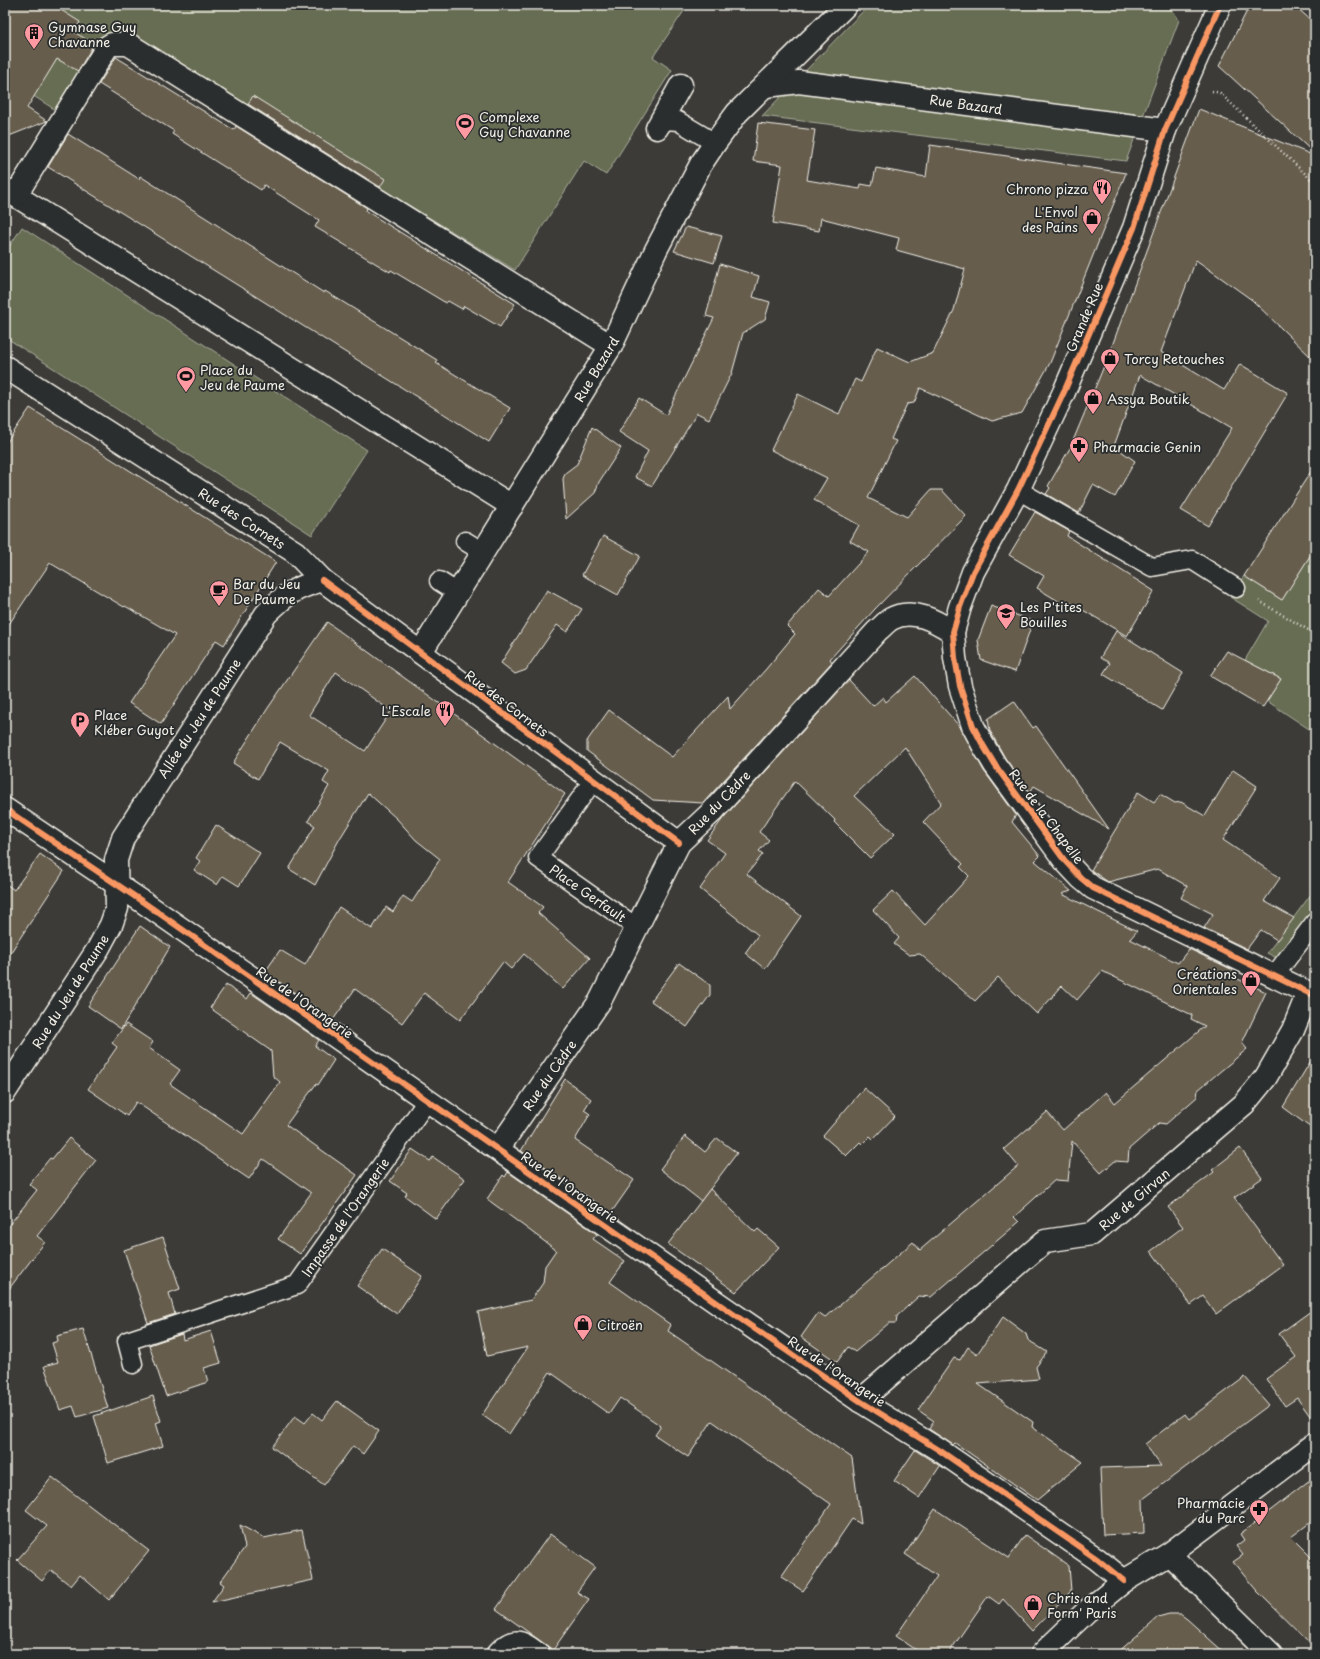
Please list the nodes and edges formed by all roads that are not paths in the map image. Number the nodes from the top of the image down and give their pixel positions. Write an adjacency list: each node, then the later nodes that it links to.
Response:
1 (846, 5): 4 (street, Rue Bazard)
2 (1220, 5): 6 (street, Grande Rue)
3 (682, 85): 5 (street)
4 (766, 86): 6 (street, Rue Bazard); 7 (street, Rue Bazard)
5 (657, 128): 7 (lane)
6 (1165, 130): 11 (street, Grande Rue)
7 (715, 143): 9 (street, Rue Bazard)
8 (10, 192): 9 (street); 12 (street)
9 (611, 346): 12 (street, Rue Bazard)
10 (5, 367): 15 (street, Rue des Cornets)
11 (1018, 490): 17 (lane); 19 (street, Grande Rue)
12 (512, 506): 14 (street, Rue Bazard)
13 (465, 541): 14 (lane)
14 (483, 552): 18 (street, Rue Bazard)
15 (322, 580): 20 (street, Rue des Cornets); 24 (street, Allée du Jeu de Paume)
16 (439, 581): 18 (lane)
17 (1236, 588)
18 (458, 593): 20 (street, Rue Bazard)
19 (953, 632): 23 (street, Rue du Cèdre); 27 (street, Rue de la Chapelle)
20 (421, 652): 21 (street, Rue des Cornets)
21 (593, 781): 23 (street, Rue des Cornets); 26 (lane, Place Gerfault)
22 (5, 809): 24 (street, Rue de l'Orangerie)
23 (678, 843): 26 (street, Rue du Cèdre)
24 (118, 885): 29 (street, Rue du Jeu de Paume); 30 (street, Rue de l'Orangerie)
25 (1315, 922): 27 (lane)
26 (636, 927): 31 (street, Rue du Cèdre)
27 (1274, 976): 28 (street, Rue de la Chapelle)
28 (1311, 994): 33 (street, Rue de Girvan)
29 (5, 1092)
30 (427, 1101): 31 (street, Rue de l'Orangerie); 32 (lane, Impasse de l'Orangerie)
31 (498, 1149): 33 (street, Rue de l'Orangerie)
32 (134, 1364)
33 (860, 1401): 36 (street, Rue de l'Orangerie)
34 (1315, 1444): 35 (street)
35 (1169, 1554): 36 (street); 40 (street)
36 (1124, 1581): 39 (street)
37 (495, 1654): 38 (lane)
38 (541, 1654)
39 (1042, 1654)
40 (1271, 1654)

